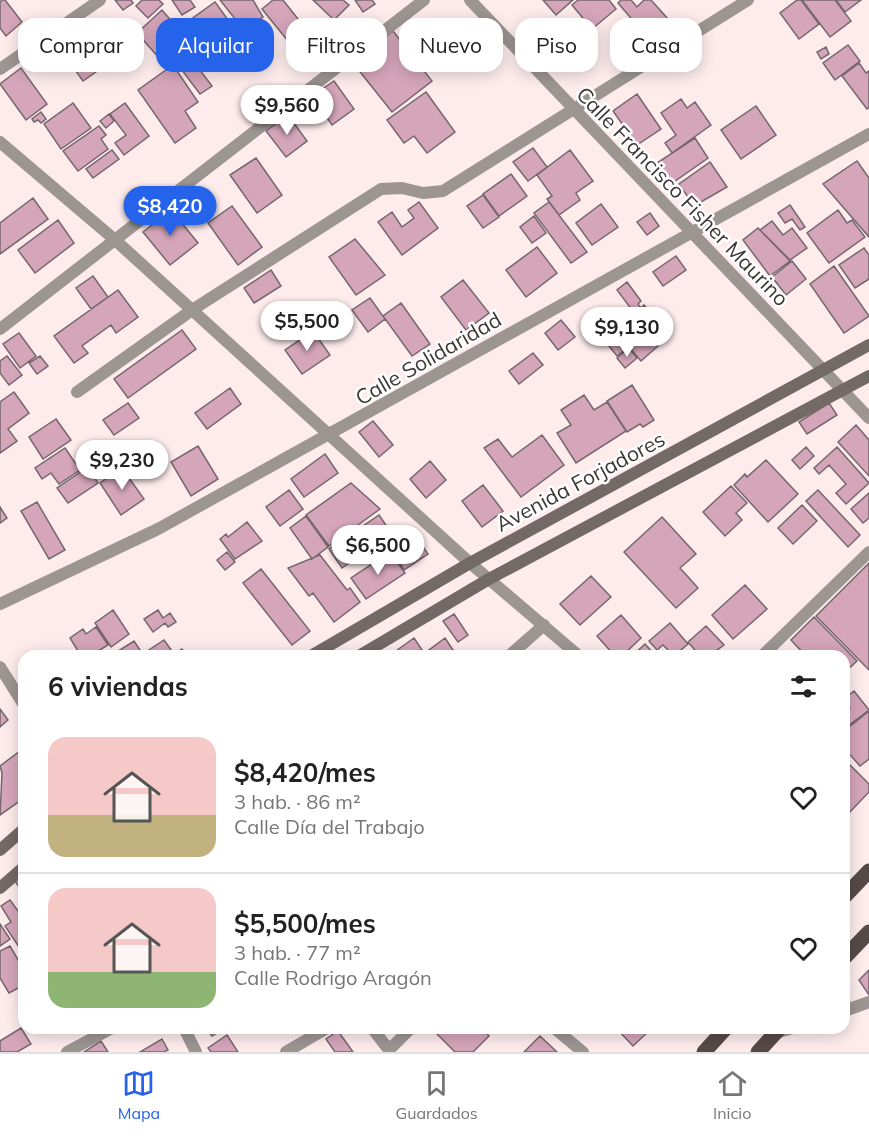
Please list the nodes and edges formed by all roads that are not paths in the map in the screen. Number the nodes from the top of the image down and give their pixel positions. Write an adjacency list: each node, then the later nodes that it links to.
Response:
1 (100, 0): 5 (street)
2 (424, 0): 10 (street)
3 (470, 0): 6 (street, Calle Francisco Fisher Maurino)
4 (748, 0): 6 (street)
5 (0, 69)
6 (574, 111): 9 (street, Calle Francisco Fisher Maurino); 11 (street)
7 (869, 134): 9 (street, Calle Solidaridad)
8 (0, 141): 10 (street)
9 (691, 234): 14 (street, Calle Francisco Fisher Maurino); 19 (street, Calle Solidaridad)
10 (114, 239): 11 (street); 12 (street)
11 (192, 310): 17 (street); 19 (street)
12 (0, 328)
13 (869, 345): 14 (main road, Avenida Forjadores)
14 (823, 371): 16 (street, Calle Francisco Fisher Maurino); 21 (main road, Avenida Forjadores)
15 (869, 376): 16 (main road, Avenida Forjadores)
16 (843, 391): 18 (street, Calle Francisco Fisher Maurino); 22 (main road, Avenida Forjadores)
17 (77, 392)
18 (869, 418)
19 (329, 436): 21 (street); 23 (street, Calle Solidaridad)
20 (869, 552): 29 (street)
21 (470, 563): 22 (street); 25 (main road, Avenida Forjadores)
22 (489, 579): 24 (street); 26 (main road, Avenida Forjadores)
23 (0, 604)
24 (544, 625): 27 (street); 28 (street)
25 (321, 650)
26 (369, 650)
27 (516, 650)
28 (572, 650)
29 (768, 650)
30 (0, 667): 31 (street)
31 (18, 696)
32 (18, 834): 33 (main road)
33 (0, 850)
34 (869, 871): 36 (main road)
35 (18, 872): 37 (main road)
36 (850, 887)
37 (0, 888)
38 (869, 932): 39 (main road)
39 (850, 952)
40 (868, 1006): 41 (street)
41 (850, 1010)
42 (101, 1034): 50 (street)
43 (187, 1034): 51 (street)
44 (316, 1034): 52 (street)
45 (377, 1034): 46 (street)
46 (405, 1034)
47 (561, 1034): 53 (street)
48 (720, 1034): 54 (main road)
49 (774, 1034): 55 (main road)
50 (67, 1052)
51 (196, 1052)
52 (285, 1052)
53 (582, 1052)
54 (704, 1052)
55 (758, 1052)

